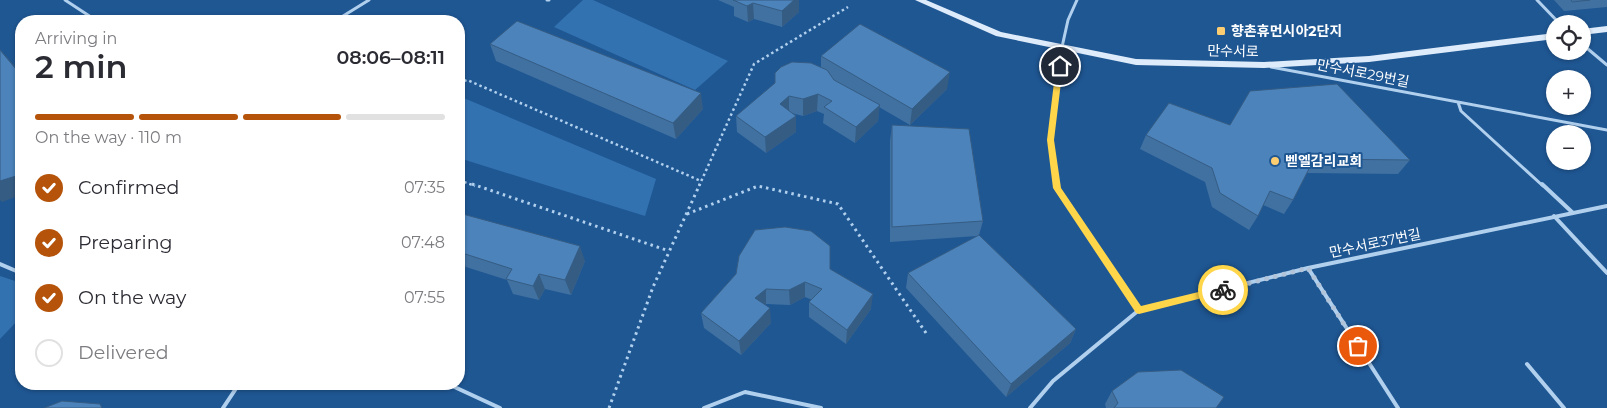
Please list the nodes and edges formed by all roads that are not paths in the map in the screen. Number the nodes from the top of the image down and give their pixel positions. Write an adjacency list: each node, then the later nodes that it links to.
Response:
1 (65, 0): 6 (lane)
2 (369, 0): 7 (lane)
3 (919, 0): 12 (street, 만수서로)
4 (1076, 0): 12 (lane)
5 (1538, 0): 8 (lane)
6 (88, 15)
7 (345, 15)
8 (1552, 15)
9 (1607, 29): 10 (street)
10 (1591, 31)
11 (1546, 37): 14 (street, 만수서로)
12 (1062, 47): 14 (street, 만수서로); 25 (street)
13 (1591, 52): 15 (lane)
14 (1264, 65): 16 (lane, 만수서로29번길)
15 (1607, 65)
16 (1458, 102): 17 (lane, 만수서로29번길); 19 (lane)
17 (1607, 130)
18 (1607, 206): 19 (lane, 만수서로37번길)
19 (1573, 213): 20 (lane, 만수서로37번길)
20 (1554, 216): 22 (lane, 만수서로37번길); 24 (lane)
21 (0, 264): 23 (lane)
22 (1308, 268): 25 (lane, 만수서로37번길); 34 (lane)
23 (15, 270)
24 (1607, 273)
25 (1139, 310): 33 (lane)
26 (1527, 364): 35 (lane)
27 (235, 390): 29 (lane)
28 (461, 390): 30 (lane)
29 (223, 408)
30 (500, 408)
31 (704, 408): 32 (lane)
32 (821, 408)
33 (1030, 408)
34 (1398, 408)
35 (1564, 408)

